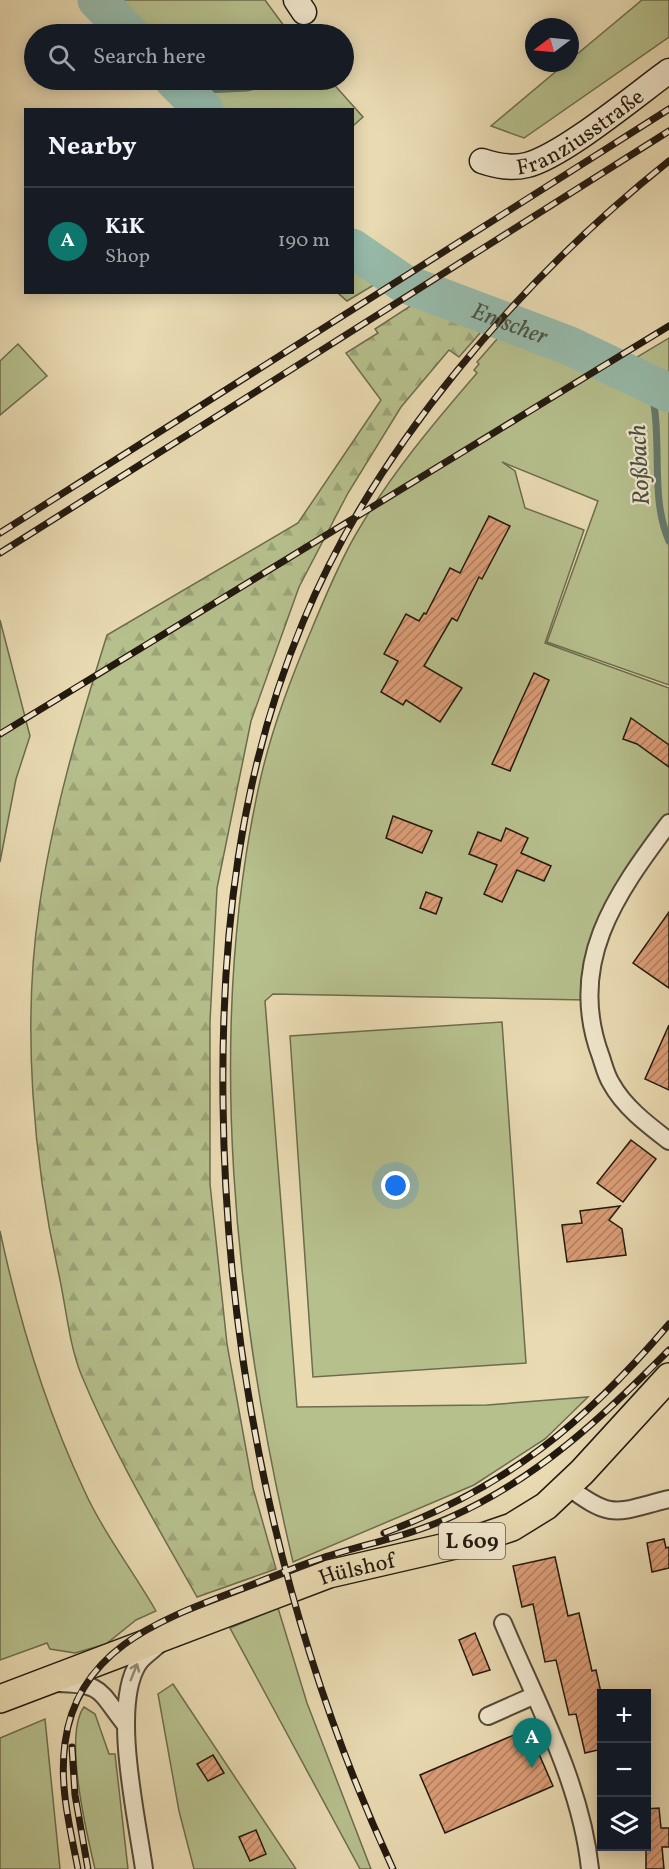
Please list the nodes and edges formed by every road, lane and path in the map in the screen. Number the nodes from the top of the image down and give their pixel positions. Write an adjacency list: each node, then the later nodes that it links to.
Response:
1 (669, 71): 2 (street, Franziusstraße)
2 (482, 161)
3 (669, 823): 4 (street)
4 (669, 1141)
5 (669, 1377): 6 (main road, Hülshof / L 609)
6 (567, 1486): 7 (street); 9 (main road, Hülshof / L 609)
7 (669, 1499)
8 (503, 1623): 11 (street)
9 (170, 1635): 10 (main road, Hülshof / L 609); 14 (street, one-way to 9)
10 (43, 1683): 12 (main road, Hülshof / L 609); 14 (street)
11 (533, 1696): 13 (street); 16 (street)
12 (0, 1699)
13 (488, 1716)
14 (125, 1724): 15 (street)
15 (144, 1869)
16 (590, 1869)

